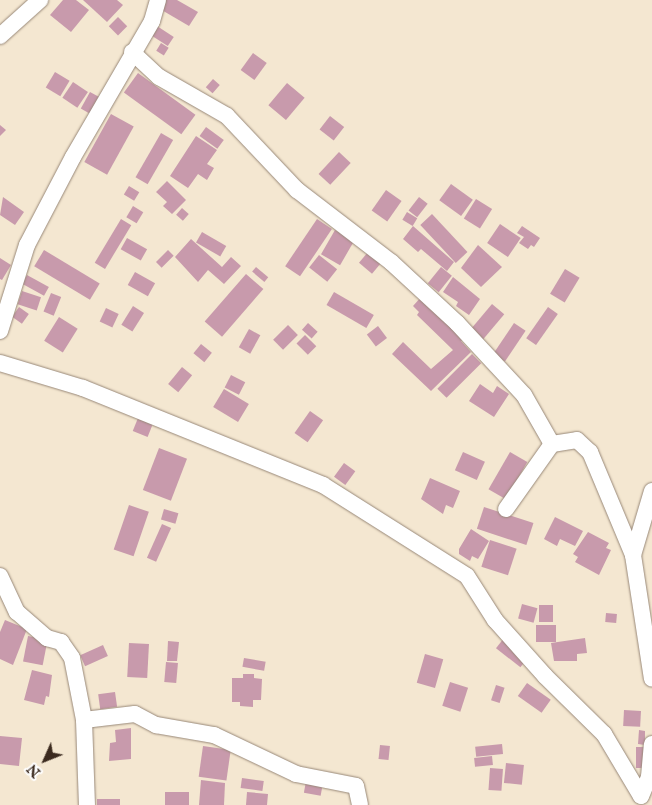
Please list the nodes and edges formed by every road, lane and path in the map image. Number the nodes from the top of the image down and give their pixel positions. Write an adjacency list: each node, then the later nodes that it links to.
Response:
1 (40, 0): 3 (street)
2 (158, 0): 4 (street)
3 (0, 36)
4 (132, 52): 5 (street); 7 (street)
5 (0, 331)
6 (0, 363): 15 (street)
7 (552, 444): 9 (street); 10 (street)
8 (652, 491): 10 (street)
9 (506, 509)
10 (633, 554): 12 (street)
11 (0, 576): 13 (street)
12 (652, 679)
13 (84, 720): 16 (street); 17 (street)
14 (652, 744): 15 (street)
15 (643, 801)
16 (87, 805)
17 (360, 805)

